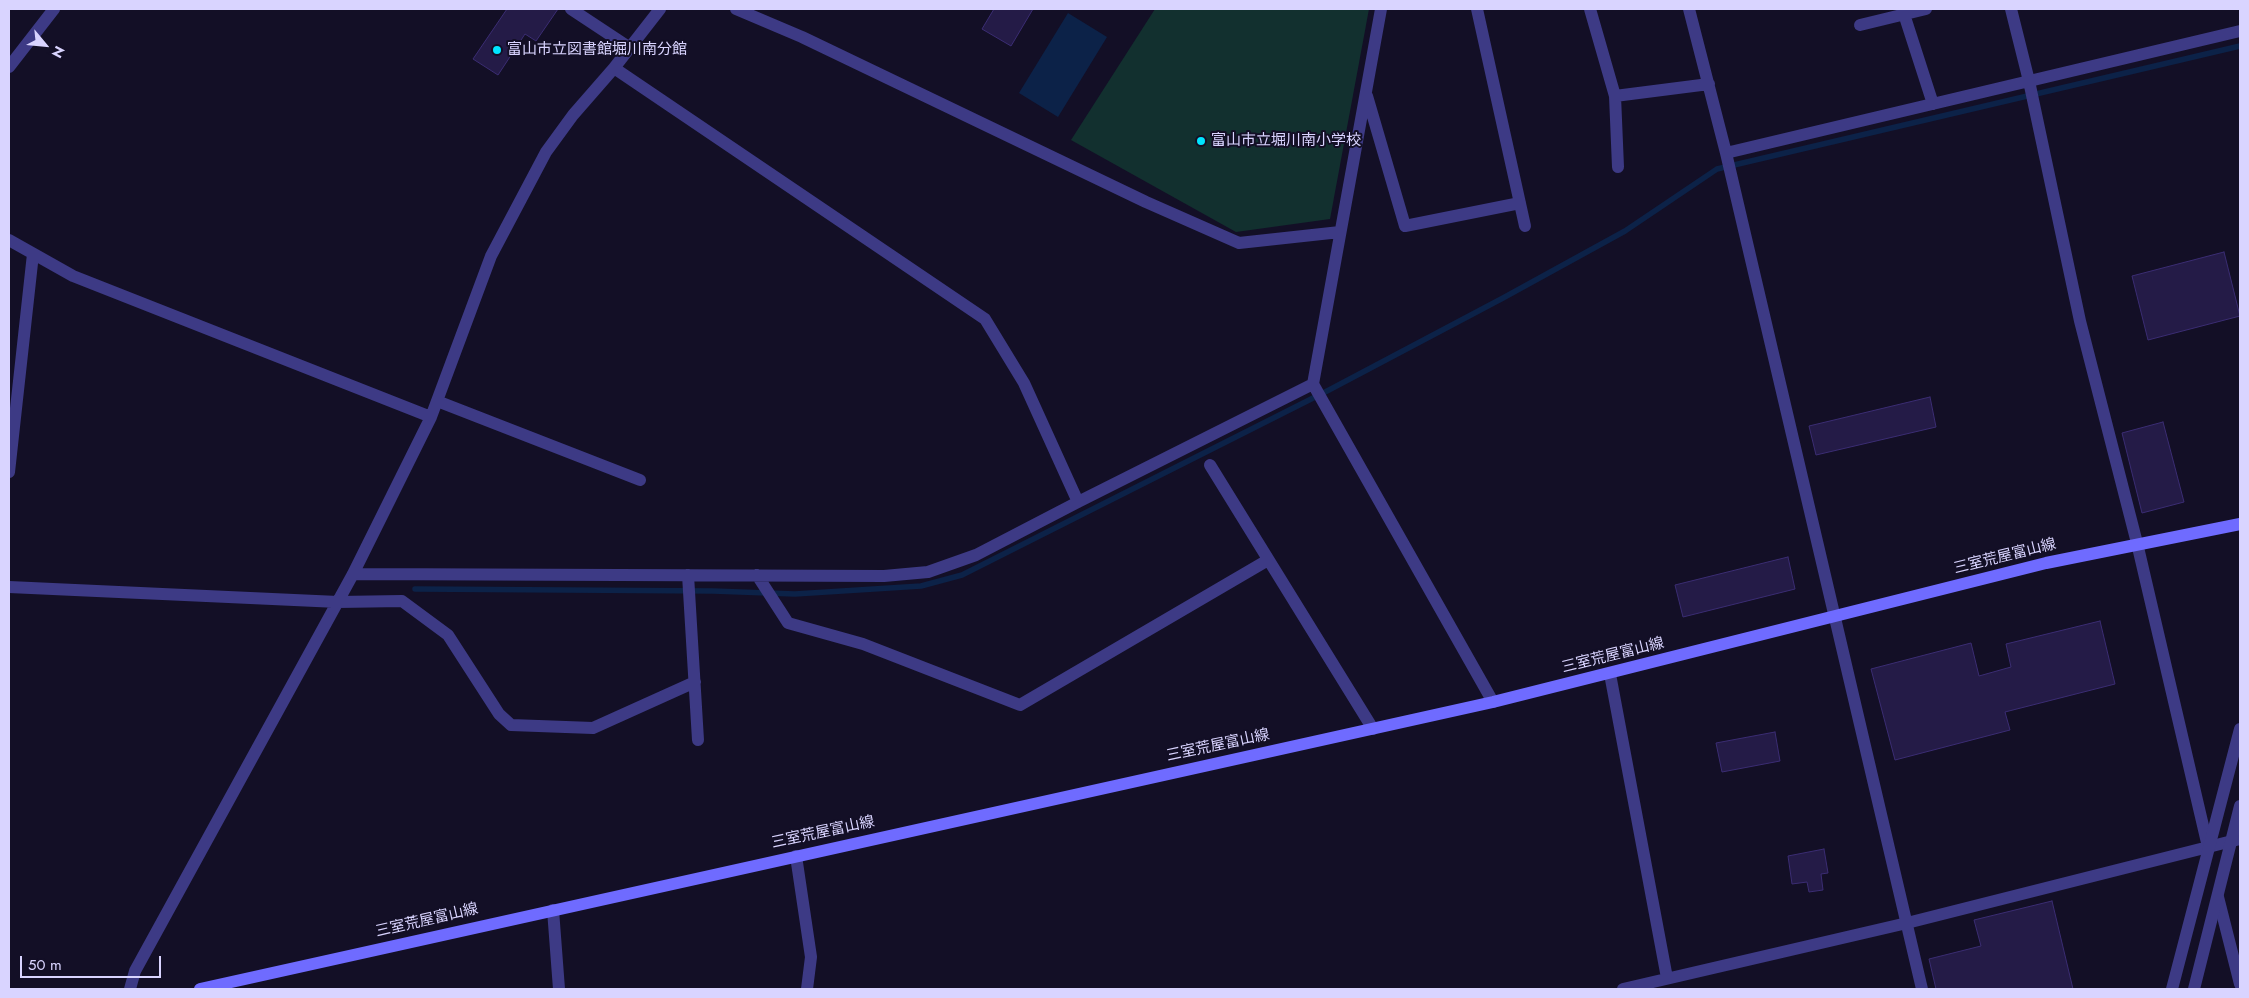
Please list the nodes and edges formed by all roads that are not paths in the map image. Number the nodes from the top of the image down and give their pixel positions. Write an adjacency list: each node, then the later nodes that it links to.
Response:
1 (54, 9): 15 (street)
2 (571, 9): 14 (street)
3 (660, 9): 14 (street)
4 (736, 9): 26 (street)
5 (1381, 9): 19 (street)
6 (1477, 9): 24 (street)
7 (1590, 9): 20 (street)
8 (1689, 9): 18 (street)
9 (1926, 9): 11 (street)
10 (2011, 9): 17 (street)
11 (1904, 14): 12 (street); 21 (street)
12 (1860, 25)
13 (2240, 31): 17 (street)
14 (630, 48): 16 (street)
15 (9, 67)
16 (614, 68): 30 (street); 35 (street)
17 (2029, 81): 21 (street); 37 (street)
18 (1709, 84): 20 (street); 22 (street)
19 (1366, 92): 24 (street); 26 (street)
20 (1614, 96): 23 (street)
21 (1933, 104): 22 (street)
22 (1726, 153): 44 (street)
23 (1618, 167)
24 (1520, 203): 25 (street)
25 (1525, 226)
26 (1340, 232): 29 (street)
27 (9, 240): 28 (street)
28 (33, 254): 31 (street); 33 (street)
29 (1312, 384): 35 (street); 47 (street)
30 (437, 401): 31 (street); 34 (street)
31 (431, 417): 39 (street)
32 (1210, 465): 38 (street)
33 (9, 472)
34 (640, 480)
35 (1078, 502): 41 (street)
36 (2240, 524): 37 (main road, 三室荒屋富山線)
37 (2137, 543): 44 (main road, 三室荒屋富山線); 53 (street)
38 (1268, 560): 41 (street); 48 (street)
39 (353, 574): 40 (street); 43 (street)
40 (688, 575): 41 (street); 46 (street)
41 (757, 576)
42 (9, 587): 43 (street)
43 (338, 602): 46 (street); 60 (street)
44 (1835, 618): 45 (main road, 三室荒屋富山線); 57 (street)
45 (1610, 674): 47 (main road, 三室荒屋富山線); 58 (street)
46 (695, 682): 50 (street)
47 (1493, 702): 48 (main road, 三室荒屋富山線)
48 (1373, 728): 54 (main road, 三室荒屋富山線)
49 (2240, 729): 53 (street)
50 (698, 740)
51 (2240, 806): 52 (street)
52 (2235, 841): 53 (street); 55 (street)
53 (2208, 847): 57 (street); 66 (street)
54 (796, 856): 56 (main road, 三室荒屋富山線); 63 (street)
55 (2218, 897): 59 (street); 67 (street)
56 (553, 910): 61 (main road, 三室荒屋富山線); 62 (street)
57 (1907, 923): 58 (street); 65 (street)
58 (1667, 978): 64 (street)
59 (2240, 984)
60 (130, 989)
61 (200, 989)
62 (559, 989)
63 (807, 989)
64 (1623, 989)
65 (1922, 989)
66 (2172, 989)
67 (2194, 989)

